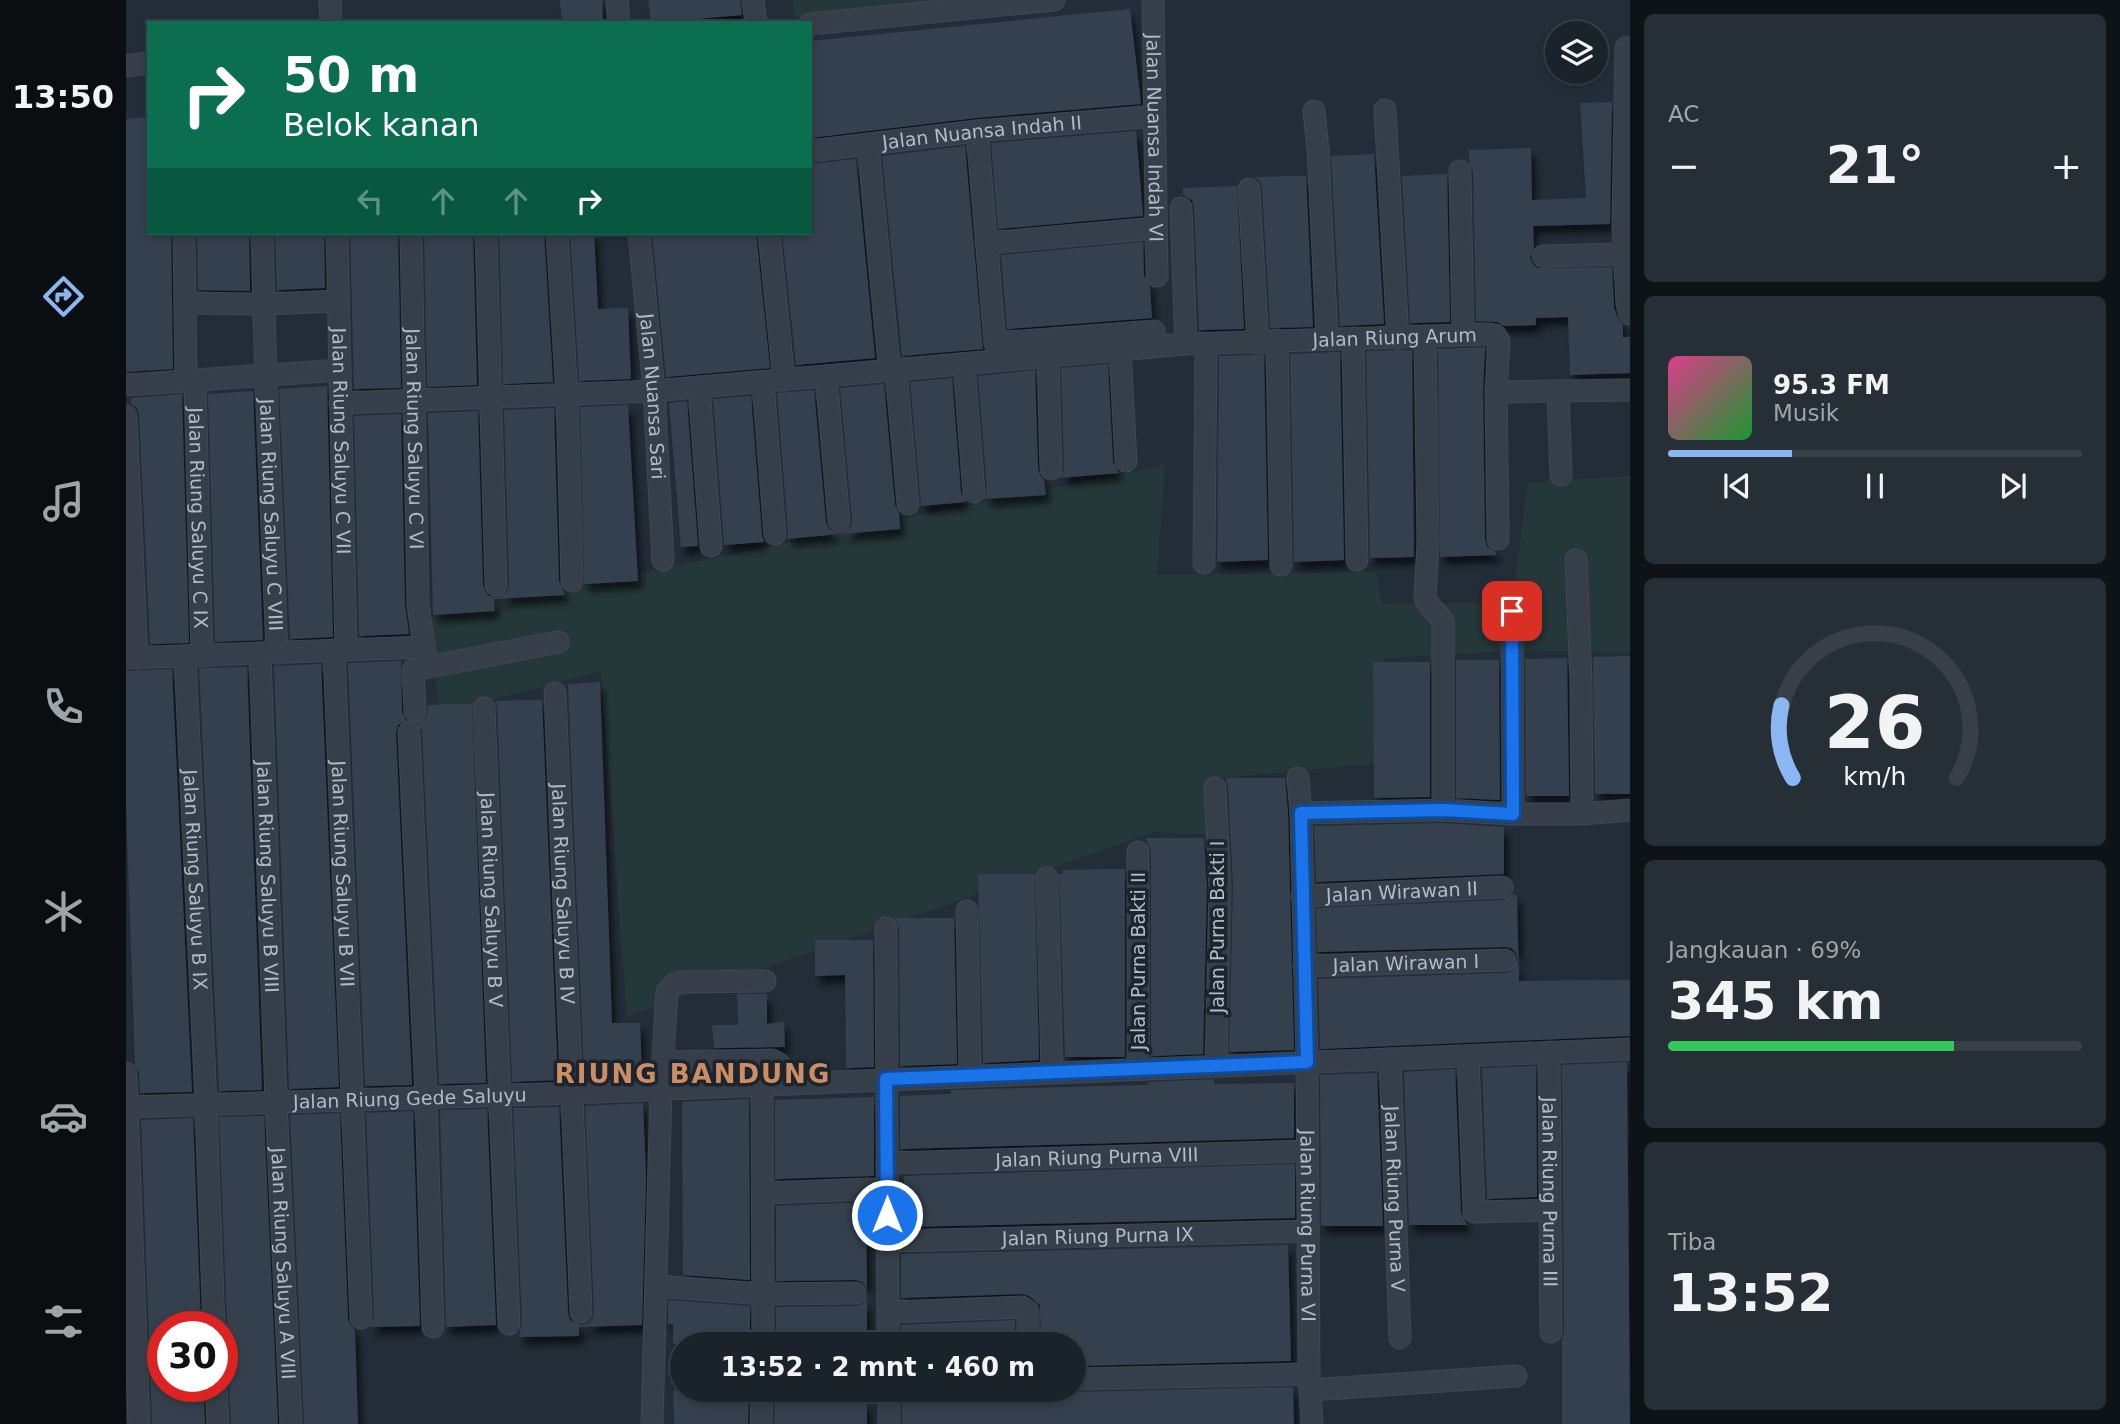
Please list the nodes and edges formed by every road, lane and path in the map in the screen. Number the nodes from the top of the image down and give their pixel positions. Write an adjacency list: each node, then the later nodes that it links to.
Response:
1 (330, 0): 6 (street)
2 (753, 0): 7 (street)
3 (1054, 0): 5 (street)
4 (1153, 0): 14 (street, Jalan Nuansa Indah VI)
5 (938, 6): 8 (street)
6 (331, 21)
7 (756, 21)
8 (812, 24)
9 (1626, 48): 31 (street)
10 (147, 63): 11 (street)
11 (126, 66)
12 (1385, 110): 43 (street)
13 (1314, 111): 41 (street)
14 (1154, 116): 15 (street, Jalan Nuansa Indah II); 21 (street, Jalan Nuansa Indah VI)
15 (977, 131): 16 (street, Jalan Nuansa Indah II); 30 (street)
16 (868, 145): 17 (street, Jalan Nuansa Indah II); 49 (street)
17 (812, 151)
18 (1460, 171): 39 (street)
19 (1249, 189): 44 (street)
20 (1181, 208): 45 (street)
21 (1156, 228): 30 (street); 33 (street, Jalan Nuansa Indah VI)
22 (184, 235): 35 (street, Jalan Riung Saluyu C IX)
23 (262, 235): 36 (street)
24 (337, 235): 34 (street, Jalan Riung Saluyu C VII)
25 (411, 235): 63 (street, Jalan Riung Saluyu C VI)
26 (486, 235): 62 (street)
27 (557, 235): 61 (street)
28 (639, 235): 58 (street, Jalan Nuansa Sari)
29 (769, 235): 54 (street)
30 (986, 243): 38 (street)
31 (1625, 254): 32 (street); 37 (street)
32 (1543, 256)
33 (1157, 276)
34 (338, 301): 36 (street); 50 (street, Jalan Riung Saluyu C VII)
35 (185, 303): 36 (street); 53 (street, Jalan Riung Saluyu C IX)
36 (264, 304): 51 (street, Jalan Riung Saluyu C VIII)
37 (1630, 314)
38 (1153, 331)
39 (1463, 334): 40 (street, Jalan Riung Arum); 59 (street, Jalan Riung Arum)
40 (1425, 336): 43 (street, Jalan Riung Arum); 95 (street)
41 (1327, 338): 42 (street, Jalan Riung Arum); 44 (street, Jalan Riung Arum)
42 (1353, 338): 43 (street, Jalan Riung Arum); 76 (street)
43 (1398, 338)
44 (1267, 341): 45 (street, Jalan Riung Arum); 79 (street)
45 (1196, 345): 46 (street, Jalan Riung Arum); 78 (street)
46 (1120, 350): 47 (street, Jalan Riung Arum); 66 (street)
47 (1048, 357): 48 (street, Jalan Riung Arum); 67 (street)
48 (964, 364): 49 (street, Jalan Riung Arum); 69 (street)
49 (892, 367): 52 (street, Jalan Riung Arum); 70 (street)
50 (340, 370): 51 (street); 64 (street, Jalan Riung Saluyu C VII)
51 (265, 375): 53 (street); 85 (street, Jalan Riung Saluyu C VIII)
52 (826, 376): 54 (street, Jalan Riung Arum); 71 (street)
53 (190, 381): 55 (street); 86 (street, Jalan Riung Saluyu C IX)
54 (774, 381): 56 (street, Jalan Riung Arum); 72 (street)
55 (126, 385)
56 (699, 387): 58 (street, Jalan Riung Arum); 74 (street)
57 (1630, 390): 60 (street)
58 (654, 391): 61 (street, Jalan Riung Arum); 75 (street, Jalan Nuansa Sari)
59 (1496, 393): 60 (street); 73 (street)
60 (1558, 393): 68 (street)
61 (567, 395): 62 (street, Jalan Riung Arum); 80 (street)
62 (490, 397): 63 (street, Jalan Riung Arum); 81 (street)
63 (416, 400): 64 (street, Jalan Riung Arum); 87 (street, Jalan Riung Saluyu C VI)
64 (340, 403): 84 (street, Jalan Riung Saluyu C VII)
65 (126, 416): 88 (street)
66 (1126, 461)
67 (1051, 469)
68 (1561, 475)
69 (974, 492)
70 (908, 504)
71 (839, 521)
72 (775, 534)
73 (1498, 539)
74 (711, 546)
75 (663, 560)
76 (1357, 560)
77 (1576, 560): 99 (street)
78 (1205, 563)
79 (1281, 565)
80 (572, 581)
81 (496, 585)
82 (1512, 611): 98 (street)
83 (558, 642): 87 (street)
84 (340, 650): 85 (street); 87 (street); 127 (street, Jalan Riung Saluyu B VII)
85 (268, 653): 86 (street); 128 (street, Jalan Riung Saluyu B VIII)
86 (193, 656): 88 (street); 130 (street, Jalan Riung Saluyu B IX)
87 (426, 657): 91 (street)
88 (132, 658)
89 (555, 694): 124 (street, Jalan Riung Saluyu B IV)
90 (484, 708): 125 (street, Jalan Riung Saluyu B V)
91 (415, 711)
92 (409, 732): 126 (street)
93 (1298, 778): 97 (street, Jalan Riung Purna VI)
94 (1215, 788): 115 (street, Jalan Purna Bakti I)
95 (1443, 810): 97 (street); 98 (street)
96 (1630, 810): 99 (street)
97 (1301, 813): 103 (street, Jalan Riung Purna VI)
98 (1513, 814): 99 (street)
99 (1582, 814)
100 (1138, 852): 116 (street, Jalan Purna Bakti II)
101 (1047, 878): 117 (street)
102 (1502, 887): 103 (street, Jalan Wirawan II)
103 (1302, 896): 107 (street, Jalan Riung Purna VI)
104 (967, 911): 119 (street)
105 (886, 928): 120 (street)
106 (1505, 960): 107 (street, Jalan Wirawan I)
107 (1304, 967): 114 (street, Jalan Riung Purna VI)
108 (765, 981): 113 (street)
109 (1630, 1049): 110 (street, Jalan Riung Gede Saluyu)
110 (1549, 1052): 111 (street, Jalan Riung Gede Saluyu); 135 (street, Jalan Riung Purna III)
111 (1468, 1056): 112 (street, Jalan Riung Gede Saluyu); 135 (street)
112 (1390, 1059): 114 (street, Jalan Riung Gede Saluyu); 151 (street, Jalan Riung Purna V)
113 (663, 1062): 121 (street); 123 (street)
114 (1307, 1062): 115 (street, Jalan Riung Gede Saluyu); 131 (street, Jalan Riung Purna VI)
115 (1216, 1066): 116 (street, Jalan Riung Gede Saluyu)
116 (1138, 1069): 117 (street, Jalan Riung Gede Saluyu)
117 (1052, 1072): 119 (street, Jalan Riung Gede Saluyu)
118 (126, 1073): 129 (street)
119 (970, 1076): 120 (street, Jalan Riung Gede Saluyu)
120 (886, 1079): 121 (street, Jalan Riung Gede Saluyu); 132 (street)
121 (797, 1083): 122 (street, Jalan Riung Gede Saluyu)
122 (762, 1084): 123 (street, Jalan Riung Gede Saluyu); 134 (street)
123 (661, 1089): 124 (street, Jalan Riung Gede Saluyu); 138 (street)
124 (573, 1093): 125 (street, Jalan Riung Gede Saluyu); 142 (street, Jalan Riung Saluyu B IV)
125 (499, 1094): 126 (street, Jalan Riung Gede Saluyu); 145 (street, Jalan Riung Saluyu B V)
126 (426, 1096): 127 (street, Jalan Riung Gede Saluyu); 146 (street)
127 (353, 1099): 128 (street, Jalan Riung Gede Saluyu); 144 (street, Jalan Riung Saluyu B VII)
128 (276, 1101): 130 (street, Jalan Riung Gede Saluyu); 160 (street, Jalan Riung Saluyu A VIII)
129 (127, 1107): 130 (street, Jalan Riung Gede Saluyu); 158 (street)
130 (206, 1107): 141 (street, Jalan Riung Saluyu B IX)
131 (1306, 1152): 132 (street, Jalan Riung Purna VIII); 136 (street, Jalan Riung Purna VI)
132 (887, 1163): 133 (street)
133 (879, 1190): 134 (street); 137 (street)
134 (763, 1193): 140 (street)
135 (1550, 1210): 150 (street, Jalan Riung Purna III)
136 (1308, 1231): 137 (street, Jalan Riung Purna IX); 154 (street, Jalan Riung Purna VI)
137 (888, 1241): 143 (street)
138 (656, 1286): 140 (street); 161 (street)
139 (855, 1293): 140 (street)
140 (764, 1294): 147 (street)
141 (213, 1311)
142 (581, 1312)
143 (888, 1312): 148 (street); 149 (street)
144 (361, 1318)
145 (509, 1324)
146 (433, 1327)
147 (762, 1332)
148 (888, 1332)
149 (1028, 1332)
150 (1552, 1332)
151 (1401, 1338)
152 (1516, 1376): 154 (street)
153 (1086, 1379): 154 (street)
154 (1310, 1382): 164 (street, Jalan Riung Purna VI)
155 (217, 1402): 159 (street)
156 (762, 1402): 162 (street)
157 (889, 1402): 163 (street)
158 (139, 1424)
159 (218, 1424)
160 (291, 1424)
161 (652, 1424)
162 (761, 1424)
163 (889, 1424)
164 (1312, 1424)

